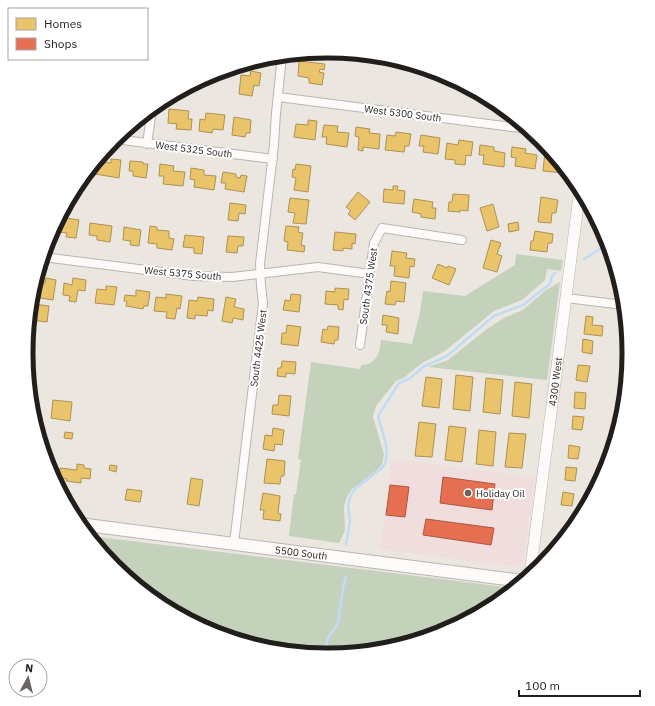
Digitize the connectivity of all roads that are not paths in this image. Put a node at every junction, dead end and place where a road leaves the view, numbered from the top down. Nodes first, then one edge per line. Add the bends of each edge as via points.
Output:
1 (281, 62) edge
2 (278, 96) junction
3 (151, 117) edge
4 (517, 128) edge
5 (124, 140) edge
6 (147, 144) junction
7 (273, 159) junction
8 (579, 199) edge
9 (462, 240) dead end
10 (49, 258) edge
11 (260, 274) junction
12 (370, 274) junction
13 (566, 298) junction
14 (617, 304) edge
15 (360, 345) dead end
16 (89, 525) edge
17 (234, 543) junction
18 (531, 565) edge
19 (515, 580) edge

1 - 2 street, South 4425 West
2 - 4 street, West 5300 South
2 - 7 street, South 4425 West
3 - 6 street
5 - 6 street, West 5325 South
6 - 7 street, West 5325 South
7 - 11 street, South 4425 West
8 - 13 street, 4300 West
9 - 12 street, South 4375 West via 382,228 374,243
10 - 11 street, West 5375 South via 194,276 232,277
11 - 12 street, West 5375 South via 318,267
11 - 17 street, South 4425 West via 263,303
12 - 15 street, South 4375 West
13 - 14 street
13 - 18 street, 4300 West
16 - 17 main road, 5500 South
17 - 19 main road, 5500 South

